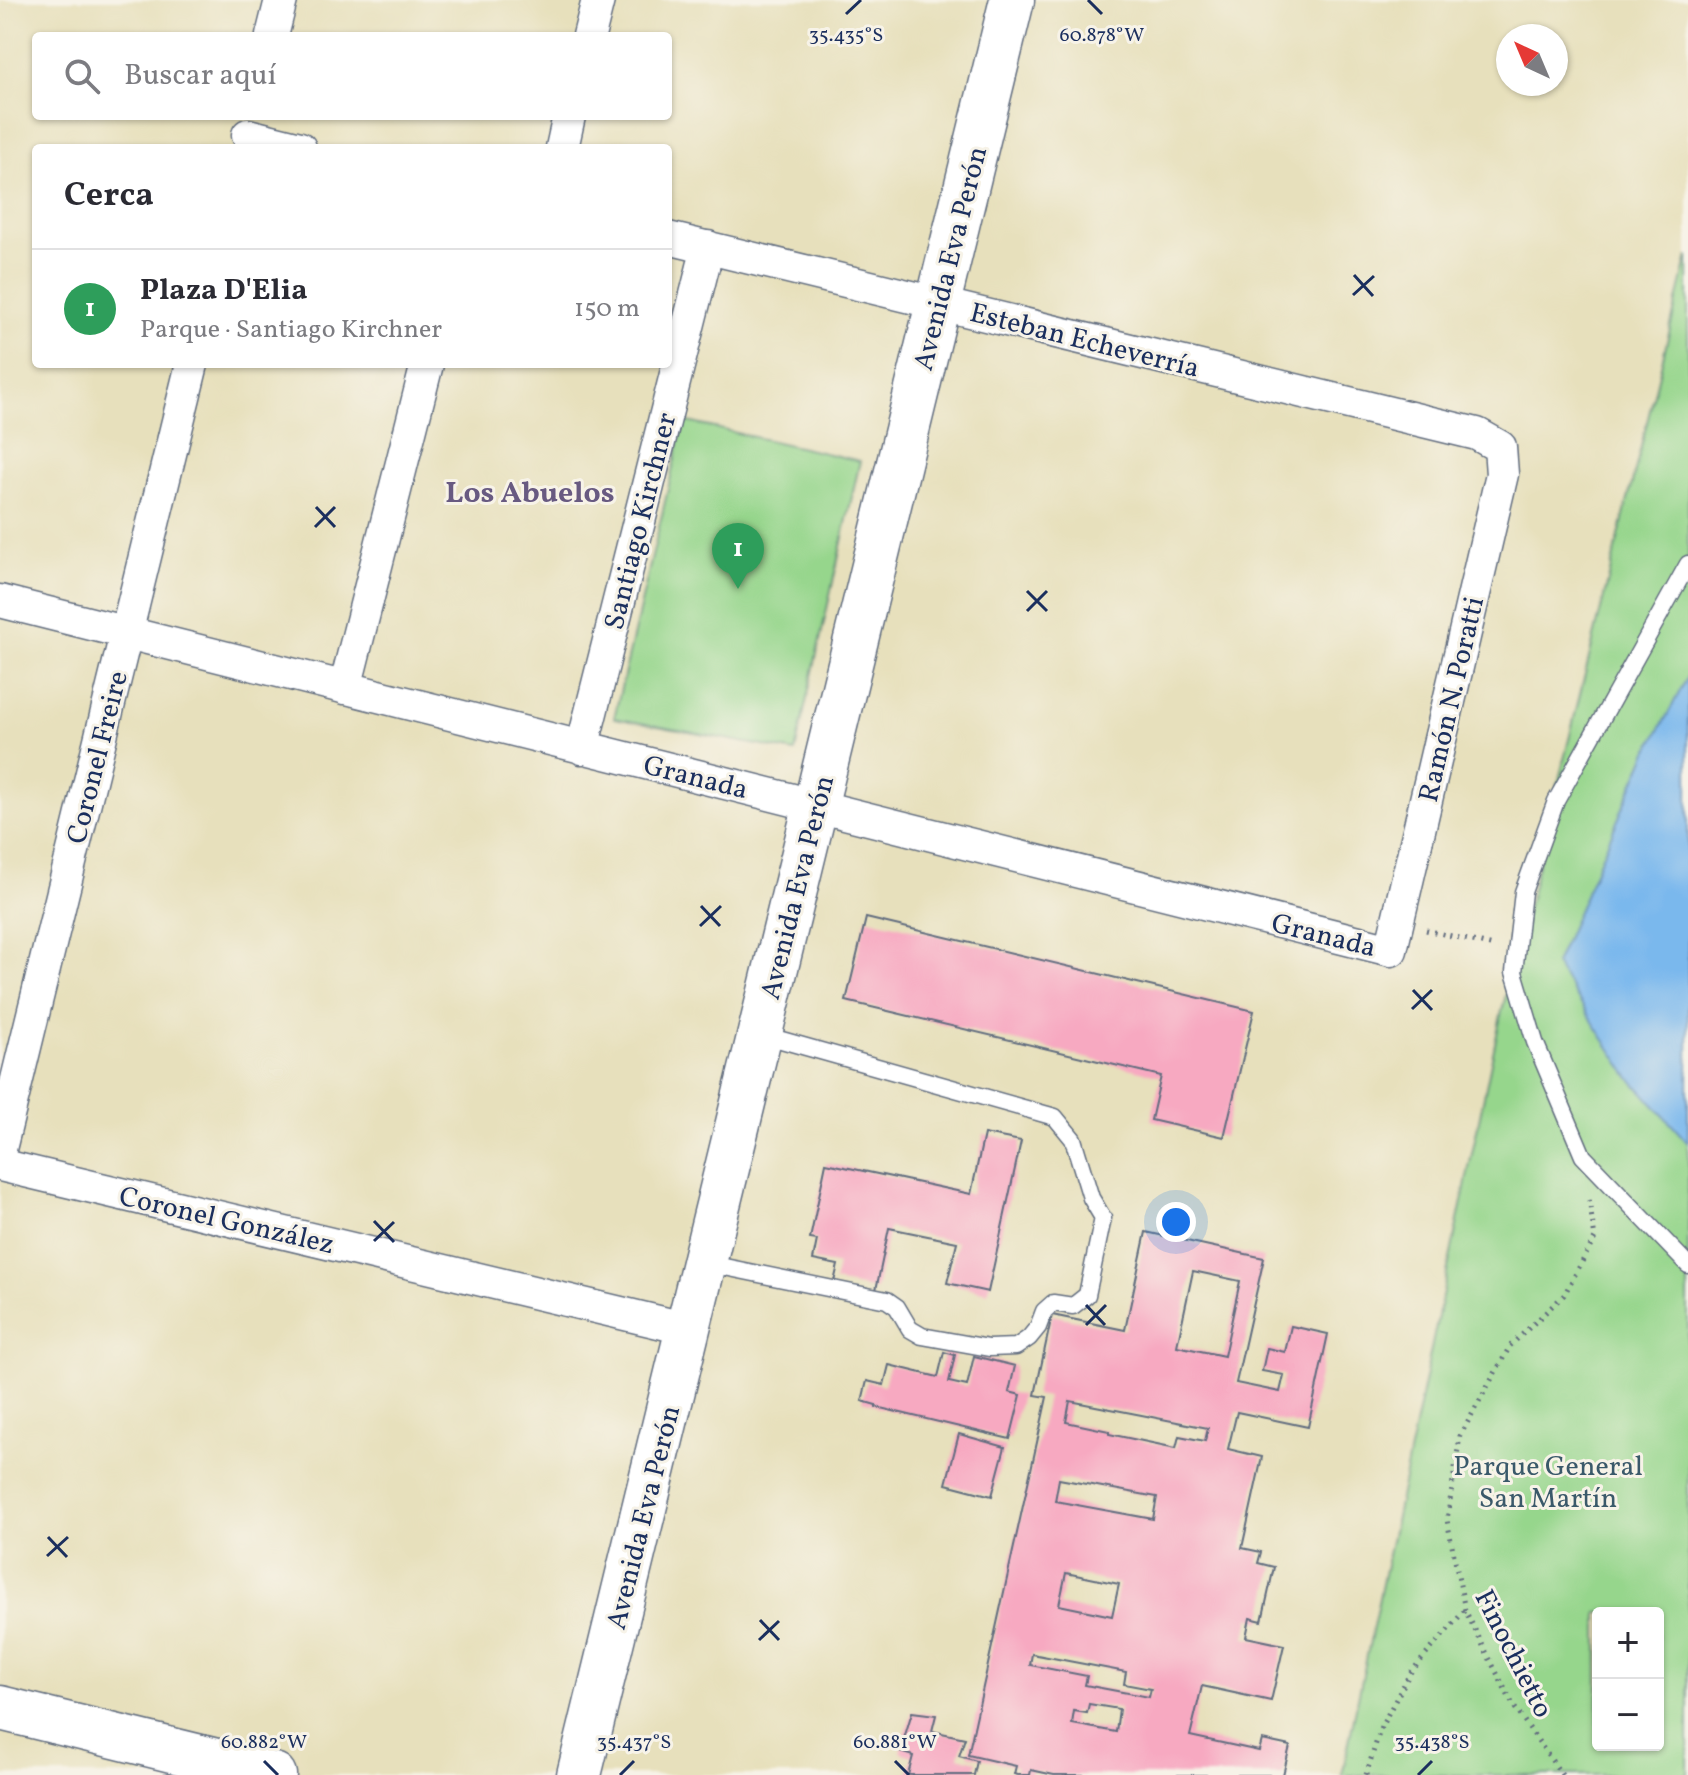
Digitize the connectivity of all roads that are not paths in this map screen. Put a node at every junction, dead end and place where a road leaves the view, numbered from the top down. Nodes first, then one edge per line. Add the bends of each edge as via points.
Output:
1 (281, 0) edge
2 (598, 0) edge
3 (1012, 0) edge
4 (273, 32) edge
5 (590, 32) edge
6 (568, 120) edge
7 (248, 133) edge
8 (286, 144) edge
9 (563, 144) edge
10 (672, 239) edge
11 (708, 247) junction
12 (938, 304) junction
13 (191, 368) edge
14 (426, 368) edge
15 (1500, 447) joint
16 (1688, 564) edge
17 (0, 601) edge
18 (126, 633) junction
19 (345, 688) junction
20 (582, 748) junction
21 (816, 806) junction
22 (1395, 937) joint
23 (760, 1034) junction
24 (0, 1149) edge
25 (0, 1165) edge
26 (703, 1263) junction
27 (1688, 1265) edge
28 (688, 1329) junction
29 (0, 1708) edge
30 (274, 1775) edge
31 (579, 1775) edge

1 - 4 street
2 - 5 street
3 - 12 main road, Avenida Eva Perón
6 - 9 street
7 - 8 street
10 - 11 street, Esteban Echeverría
11 - 12 street, Esteban Echeverría
11 - 20 street, Santiago Kirchner
12 - 15 street, Esteban Echeverría via 1477,434
12 - 21 main road, Avenida Eva Perón
13 - 18 street, Coronel Freire
14 - 19 street
15 - 22 street, Ramón N. Poratti via 1502,474
16 - 27 lane via 1556,801 1523,892 1514,972 1535,1042 1583,1156
17 - 18 street, Granada
18 - 19 street, Granada
18 - 24 street, Coronel Freire
19 - 20 street, Granada
20 - 21 street, Granada
21 - 22 street, Granada
21 - 23 main road, Avenida Eva Perón
23 - 26 main road, Avenida Eva Perón
23 - 26 lane via 1055,1117 1073,1139 1091,1198 1103,1218 1087,1295 1073,1306 1053,1303 1029,1338 1016,1347 989,1348 922,1336 887,1300
25 - 28 street, Coronel González
26 - 28 main road, Avenida Eva Perón
28 - 31 main road, Avenida Eva Perón
29 - 30 main road

